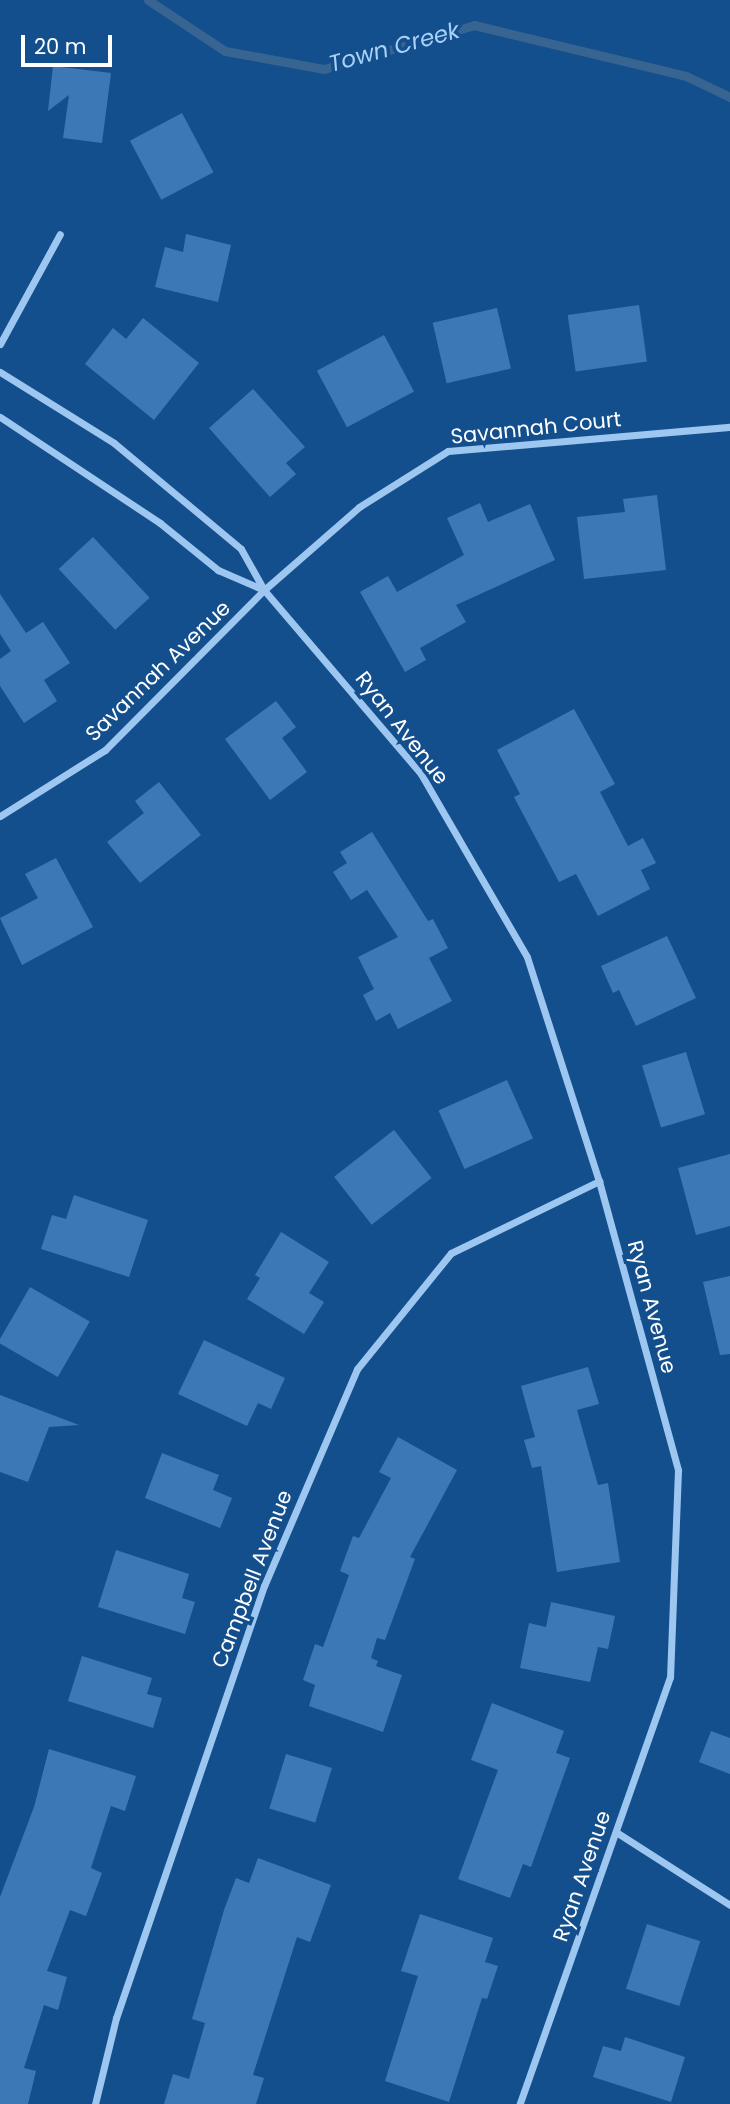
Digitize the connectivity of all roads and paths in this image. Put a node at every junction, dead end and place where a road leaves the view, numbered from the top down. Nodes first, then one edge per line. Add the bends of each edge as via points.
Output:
1 (60, 234) dead end
2 (0, 344) edge
3 (0, 372) edge
4 (0, 417) edge
5 (730, 428) edge
6 (264, 590) junction
7 (0, 816) edge
8 (599, 1181) junction
9 (616, 1832) junction
10 (730, 1905) edge
11 (95, 2104) edge
12 (520, 2104) edge

1 - 2 street
3 - 6 street, Ryan Avenue via 114,443 241,550
4 - 6 street, Ryan Avenue via 160,523 218,570
5 - 6 street, Savannah Court via 449,451 359,507
6 - 7 street, Savannah Avenue via 105,750
6 - 8 street, Ryan Avenue via 421,774 527,957
8 - 9 street, Ryan Avenue via 678,1470 670,1677
8 - 11 street, Campbell Avenue via 451,1253 357,1369 264,1586 116,2018
9 - 10 street
9 - 12 street, Ryan Avenue

